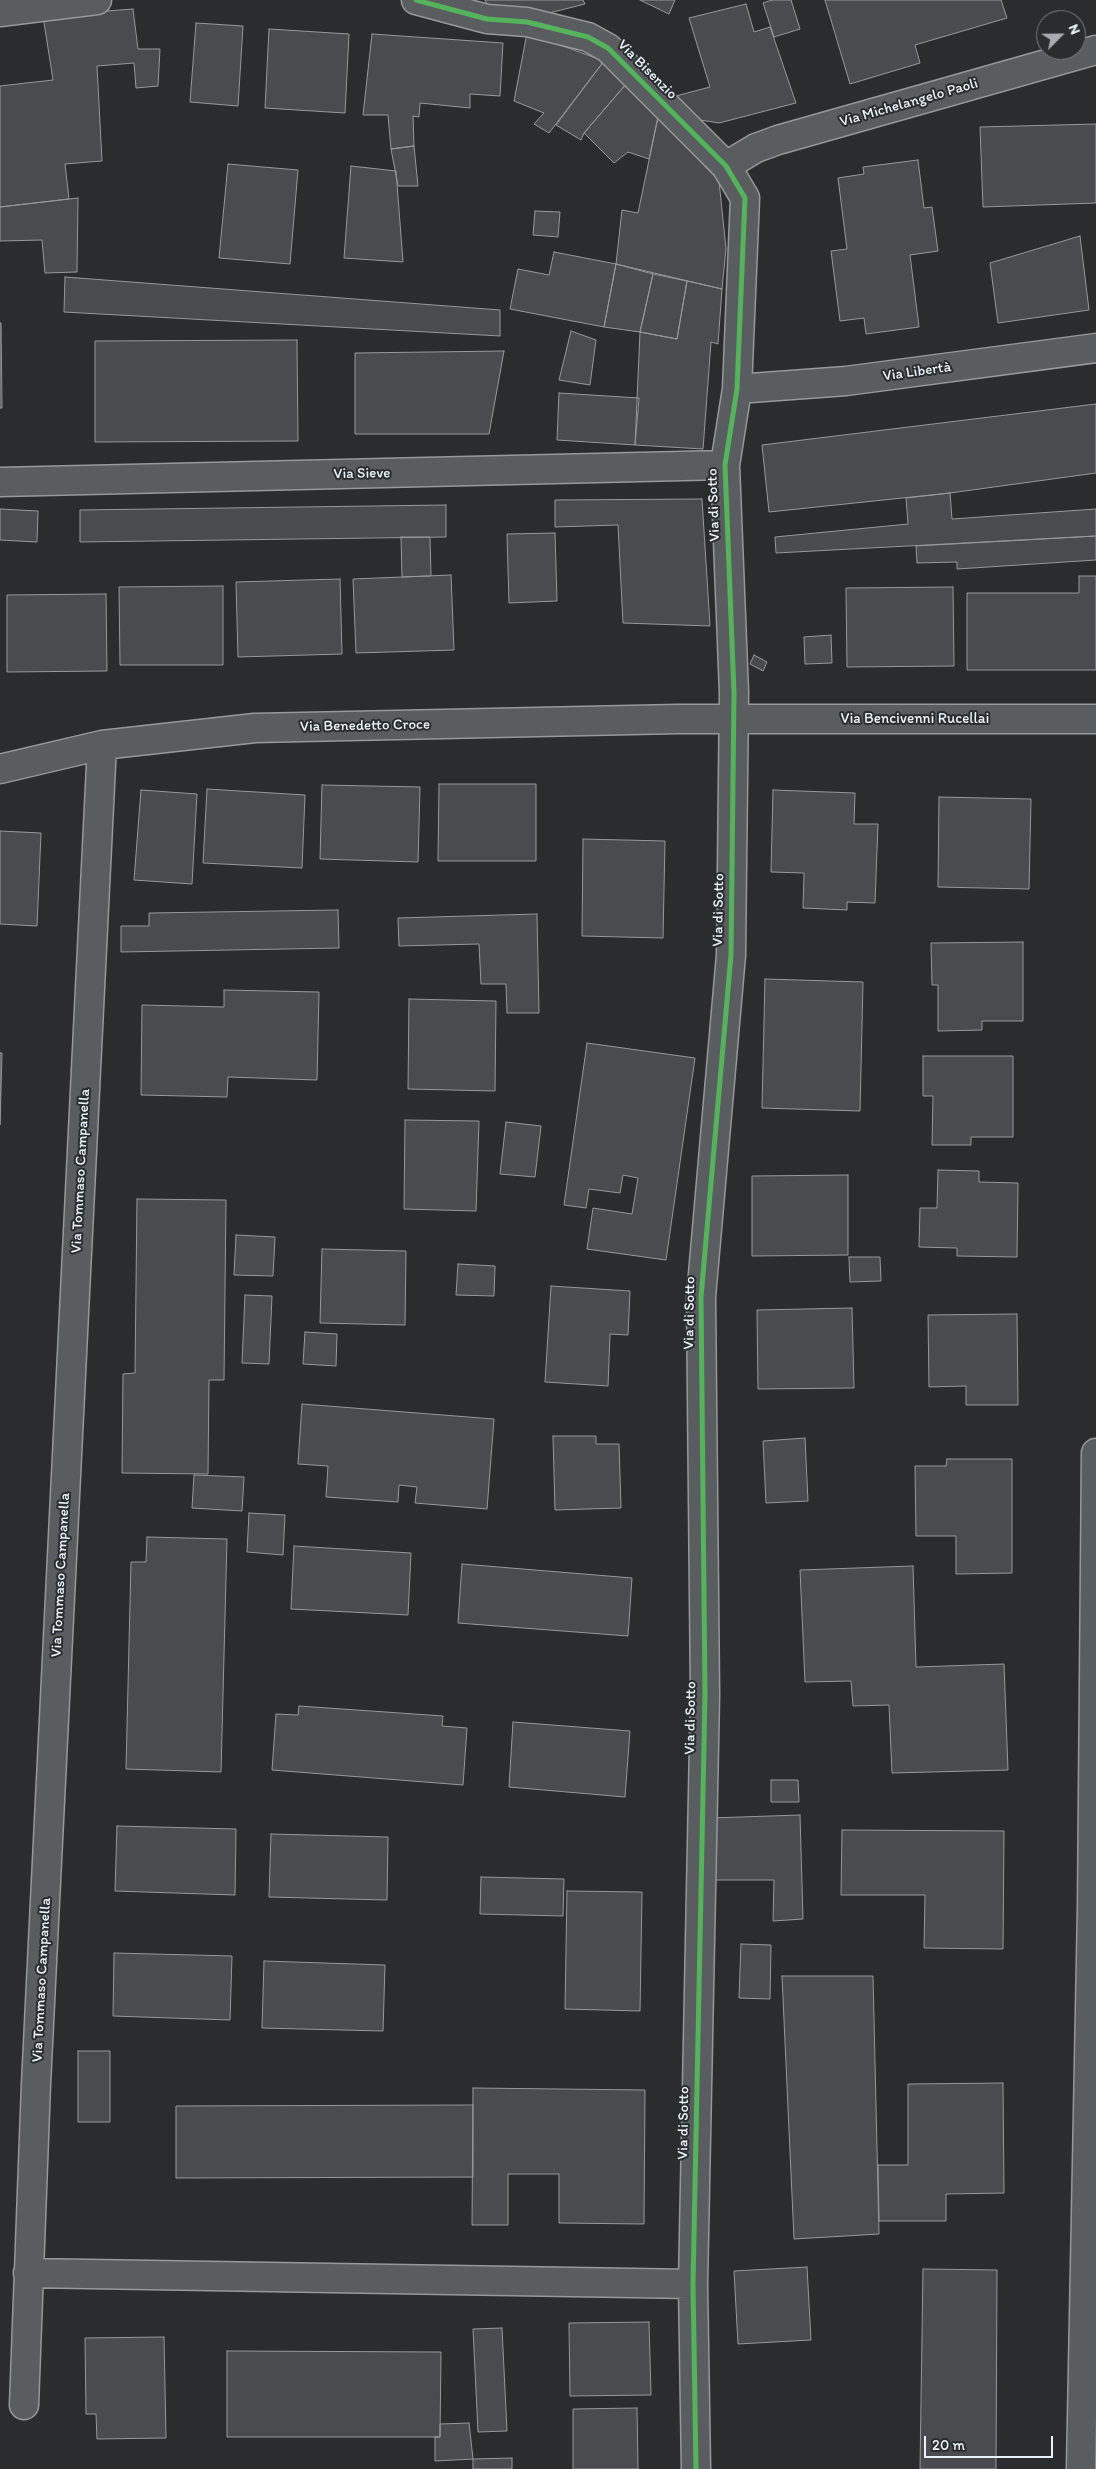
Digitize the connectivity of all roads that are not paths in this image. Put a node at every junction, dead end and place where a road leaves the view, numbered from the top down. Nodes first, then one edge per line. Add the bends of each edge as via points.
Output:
1 (97, 0) edge
2 (416, 0) edge
3 (0, 12) edge
4 (1096, 50) edge
5 (726, 166) junction
6 (1096, 348) edge
7 (738, 389) junction
8 (725, 465) junction
9 (0, 482) edge
10 (734, 719) junction
11 (1096, 720) edge
12 (102, 746) junction
13 (0, 769) edge
14 (1096, 1453) edge
15 (28, 2273) junction
16 (693, 2284) junction
17 (24, 2405) dead end
18 (696, 2469) edge
19 (1081, 2469) edge

1 - 3 street
2 - 5 street, Via Bisenzio via 487,19 527,22 588,37 608,48
4 - 5 street, Via Michelangelo Paoli via 778,140 756,148
5 - 7 street, Via di Sotto via 745,198
6 - 7 street, Via Libertà via 846,381
7 - 8 street, Via di Sotto
8 - 9 street, Via Sieve
8 - 10 street, Via di Sotto
10 - 11 street, Via Bencivenni Rucellai
10 - 12 street, Via Benedetto Croce via 254,728
10 - 16 street, Via di Sotto via 731,955 701,1297 705,1695
12 - 13 street, Via Benedetto Croce
12 - 15 street, Via Tommaso Campanella
14 - 19 street via 1092,1907
15 - 16 street
15 - 17 street, Via Tommaso Campanella
16 - 18 street, Via di Sotto

